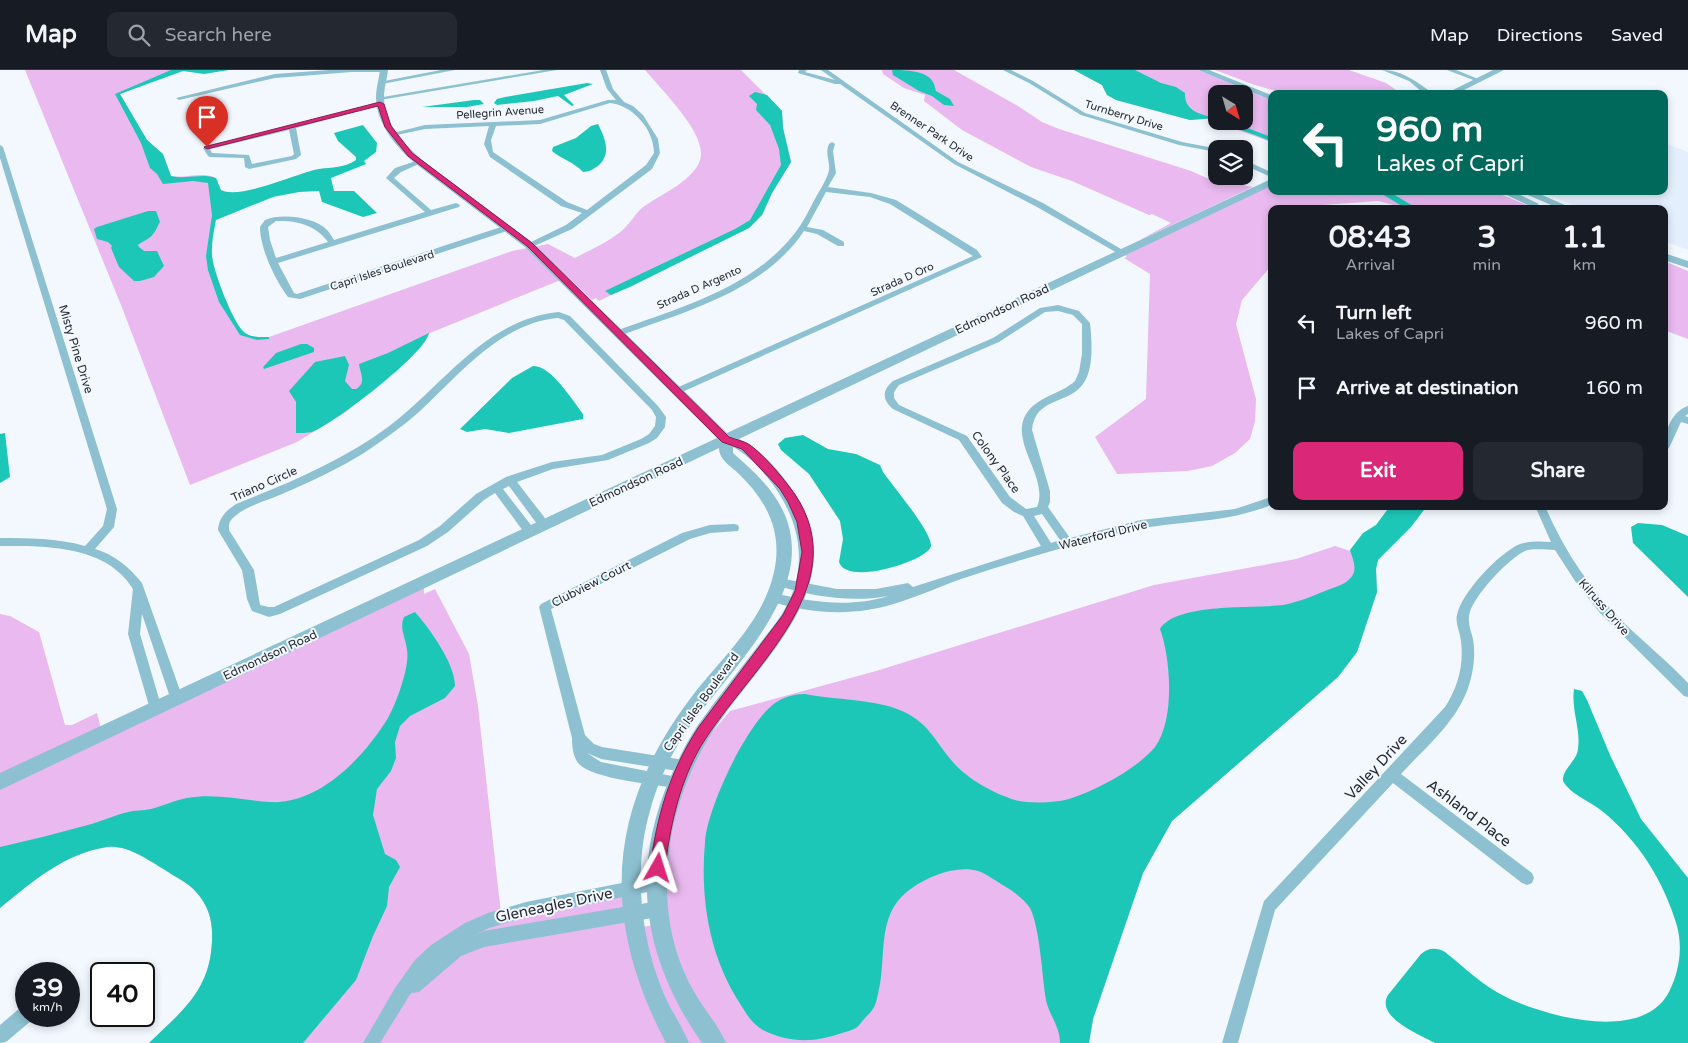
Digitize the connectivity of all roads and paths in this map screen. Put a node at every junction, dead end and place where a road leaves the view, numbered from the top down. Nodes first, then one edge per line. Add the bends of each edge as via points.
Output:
1 (353, 70) edge
2 (452, 70) edge
3 (554, 70) edge
4 (604, 70) edge
5 (804, 70) edge
6 (824, 70) edge
7 (1006, 70) edge
8 (1202, 70) edge
9 (1210, 70) edge
10 (1385, 70) edge
11 (1450, 70) edge
12 (1500, 70) edge
13 (382, 75) edge
14 (1478, 80) junction
15 (842, 82) junction
16 (1423, 90) edge
17 (1457, 90) edge
18 (1268, 92) edge
19 (1268, 97) edge
20 (178, 98) dead end
21 (380, 101) junction
22 (621, 102) junction
23 (493, 125) junction
24 (292, 127) junction
25 (392, 134) junction
26 (832, 144) dead end
27 (0, 147) edge
28 (1208, 149) edge
29 (419, 162) junction
30 (1253, 162) edge
31 (1253, 166) edge
32 (1268, 169) edge
33 (1268, 174) edge
34 (1268, 183) edge
35 (823, 189) junction
36 (1513, 195) edge
37 (1534, 195) edge
38 (456, 205) dead end
39 (1536, 205) edge
40 (1559, 205) edge
41 (430, 213) junction
42 (588, 213) junction
43 (507, 228) junction
44 (802, 228) junction
45 (333, 244) junction
46 (529, 244) junction
47 (841, 244) dead end
48 (1668, 248) edge
49 (1127, 250) junction
50 (1688, 256) edge
51 (1668, 258) edge
52 (273, 262) junction
53 (1688, 266) edge
54 (619, 333) junction
55 (677, 391) junction
56 (1688, 409) edge
57 (1683, 419) edge
58 (726, 440) junction
59 (1668, 442) edge
60 (510, 480) junction
61 (496, 487) junction
62 (785, 488) junction
63 (765, 495) junction
64 (1268, 502) edge
65 (1043, 508) junction
66 (1542, 510) edge
67 (1027, 513) junction
68 (734, 528) dead end
69 (537, 529) junction
70 (0, 542) edge
71 (1068, 543) junction
72 (1557, 546) junction
73 (1049, 548) junction
74 (87, 550) junction
75 (138, 586) junction
76 (777, 590) junction
77 (799, 595) junction
78 (1688, 692) edge
79 (177, 699) junction
80 (156, 709) junction
81 (684, 766) junction
82 (656, 770) junction
83 (1392, 775) junction
84 (0, 782) edge
85 (677, 782) junction
86 (1527, 878) dead end
87 (657, 883) junction
88 (631, 888) junction
89 (658, 909) junction
90 (632, 912) junction
91 (396, 1004) junction
92 (15, 1023) edge
93 (0, 1036) edge
94 (372, 1043) edge
95 (678, 1043) edge
96 (715, 1043) edge
97 (1230, 1043) edge

1 - 13 street
1 - 20 street via 265,78
2 - 13 street
3 - 21 street
4 - 22 street via 610,89
5 - 15 street, Brenner Park Drive via 800,72
6 - 15 street, Brenner Park Drive
7 - 28 street, Turnberry Drive via 1083,114 1186,146
8 - 19 street
9 - 18 street
10 - 16 street via 1411,80
11 - 14 street
12 - 14 street
13 - 21 street, Capri Isles Boulevard
14 - 17 street
15 - 49 street, Brenner Park Drive via 956,163
21 - 24 street
21 - 25 street, Capri Isles Boulevard
22 - 23 street, Pellegrin Avenue via 602,102 536,125
22 - 42 street via 643,118 656,144 657,155 644,172
23 - 25 street, Pellegrin Avenue via 425,128
23 - 42 street via 487,144 492,156 564,204
24 - 24 street via 210,146 206,148 210,155 247,156 249,167 294,158 298,155
25 - 29 street, Capri Isles Boulevard
26 - 35 street, Strada D Argento via 829,150 833,170
27 - 74 street, Misty Pine Drive via 112,509 110,526
29 - 41 street via 398,170 390,178
29 - 43 street, Capri Isles Boulevard
30 - 32 street
31 - 33 street
34 - 49 street, Edmondson Road
35 - 44 street, Strada D Argento
35 - 55 street, Strada D Oro via 872,195 893,202 980,257
36 - 39 street
37 - 40 street
38 - 41 street
41 - 45 street
42 - 46 street via 564,230
43 - 46 street, Capri Isles Boulevard
43 - 52 street, Capri Isles Boulevard via 301,296 291,295
44 - 47 street via 820,232
44 - 54 street, Strada D Argento via 781,255 747,279 714,296
45 - 52 street
45 - 52 street, Capri Isles Boulevard via 319,228 289,218 273,219 266,223 264,230
46 - 54 street, Capri Isles Boulevard
48 - 50 street
49 - 58 street, Edmondson Road
51 - 53 street
54 - 55 street, Capri Isles Boulevard
55 - 58 street, Capri Isles Boulevard
56 - 57 street
57 - 59 street
58 - 62 street, Capri Isles Boulevard via 746,447
58 - 63 street, Capri Isles Boulevard via 726,454
58 - 69 street, Edmondson Road
60 - 61 street, Triano Circle
60 - 61 street, Triano Circle via 552,466 611,456 645,442 660,427 658,411 565,316 544,317 485,346 427,400 378,439 320,472 236,509 223,526 230,544 248,570 256,608 273,612 423,543
60 - 69 street
61 - 69 street
62 - 63 street
62 - 77 street, Capri Isles Boulevard via 799,512 806,536 807,552
63 - 76 street, Capri Isles Boulevard via 784,538 784,560
64 - 71 street, Waterford Drive via 1238,513 1143,524
65 - 67 street
65 - 67 street, Colony Place via 1042,482 1027,423 1038,407 1076,386 1084,373 1086,323 1076,313 1058,308 1043,310 996,340 896,384 888,394 896,407 963,438 1006,500
65 - 71 street
66 - 72 street, Kilruss Drive
67 - 73 street, Colony Place
68 - 82 street, Clubview Court via 710,529 686,536 545,607 582,756 591,766
69 - 79 street, Edmondson Road
70 - 74 street
71 - 73 street, Waterford Drive
72 - 78 street, Kilruss Drive via 1609,615
72 - 83 street, Valley Drive via 1530,546 1510,554 1467,602 1462,615 1467,670 1460,694 1443,720
73 - 77 street, Waterford Drive via 867,606 826,607
74 - 75 street via 119,564
75 - 79 street
75 - 80 street via 134,634
76 - 77 street, Waterford Drive
76 - 82 street, Capri Isles Boulevard via 759,624 675,735
77 - 81 street, Capri Isles Boulevard via 788,618 703,732
79 - 80 street, Edmondson Road
80 - 84 street, Edmondson Road
81 - 82 street, Clubview Court
81 - 85 street, Capri Isles Boulevard
82 - 85 street, Clubview Court
82 - 88 street, Capri Isles Boulevard via 635,841
83 - 86 street, Ashland Place
83 - 97 street, Valley Drive via 1269,906
85 - 87 street, Capri Isles Boulevard via 662,832
87 - 88 street, Gleneagles Drive
87 - 89 street, Capri Isles Boulevard
88 - 90 street, Capri Isles Boulevard
88 - 91 street, Gleneagles Drive via 517,910 482,921 452,939 426,962
89 - 90 street, Gleneagles Drive
89 - 96 street, Capri Isles Boulevard via 675,977
90 - 91 street, Gleneagles Drive via 471,944 442,961
90 - 95 street, Capri Isles Boulevard via 650,984
91 - 94 street, Gleneagles Drive
92 - 93 street

